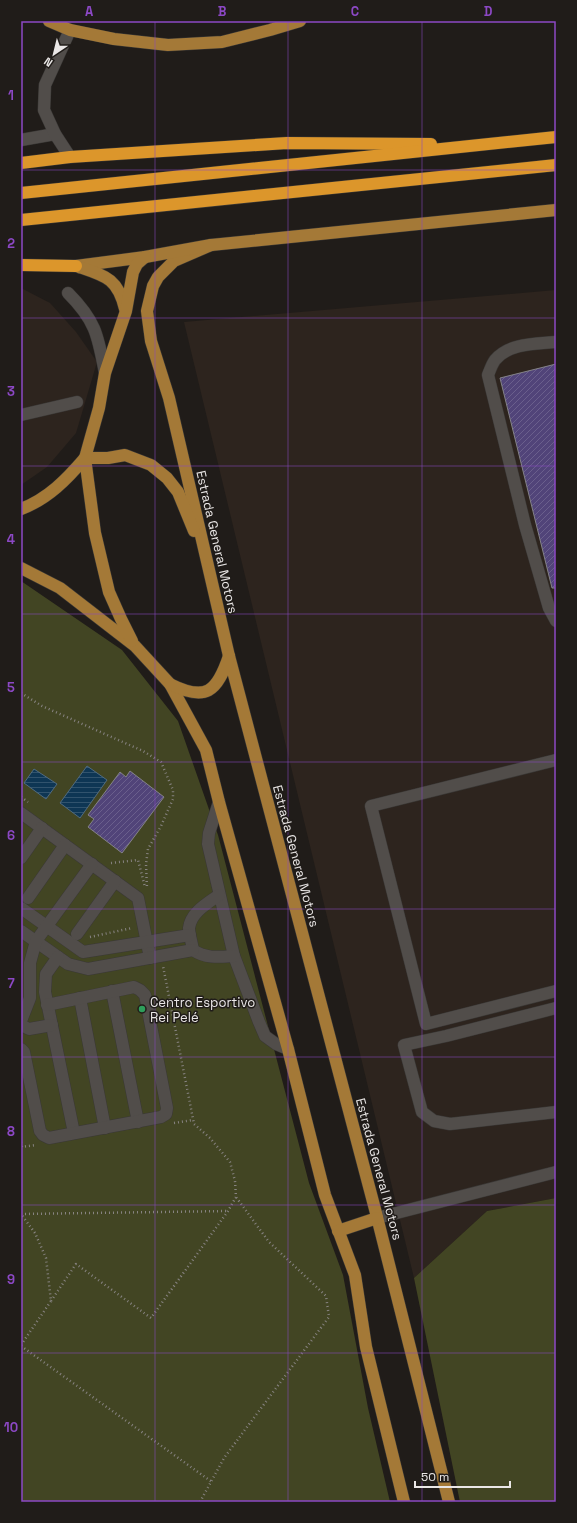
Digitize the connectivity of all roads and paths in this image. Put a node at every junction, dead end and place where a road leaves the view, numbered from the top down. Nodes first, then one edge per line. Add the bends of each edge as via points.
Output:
1 (48, 21) edge
2 (300, 21) edge
3 (70, 30) junction
4 (55, 134) junction
5 (556, 137) edge
6 (21, 140) edge
7 (494, 144) junction
8 (70, 157) junction
9 (21, 163) edge
10 (556, 165) edge
11 (21, 193) edge
12 (556, 210) edge
13 (21, 220) edge
14 (211, 245) junction
15 (145, 256) junction
16 (21, 265) edge
17 (76, 266) junction
18 (68, 293) dead end
19 (126, 311) junction
20 (556, 342) edge
21 (105, 373) junction
22 (77, 402) dead end
23 (21, 415) edge
24 (85, 458) junction
25 (21, 509) edge
26 (21, 568) edge
27 (211, 575) junction
28 (556, 621) edge
29 (135, 646) junction
30 (230, 656) junction
31 (170, 684) junction
32 (21, 693) edge
33 (556, 760) edge
34 (219, 802) junction
35 (21, 813) edge
36 (42, 828) junction
37 (65, 845) junction
38 (21, 858) edge
39 (92, 864) junction
40 (115, 881) junction
41 (219, 894) junction
42 (147, 896) dead end
43 (28, 898) dead end
44 (21, 908) edge
45 (47, 927) junction
46 (21, 930) edge
47 (77, 934) dead end
48 (190, 935) junction
49 (36, 942) junction
50 (147, 942) junction
51 (193, 950) junction
52 (234, 956) junction
53 (58, 957) junction
54 (156, 957) junction
55 (556, 991) edge
56 (112, 992) junction
57 (80, 998) junction
58 (48, 1005) junction
59 (556, 1008) edge
60 (21, 1021) edge
61 (21, 1025) edge
62 (52, 1025) junction
63 (21, 1049) edge
64 (288, 1049) junction
65 (556, 1112) edge
66 (138, 1122) junction
67 (105, 1128) junction
68 (74, 1133) junction
69 (21, 1142) edge
70 (22, 1147) edge
71 (556, 1172) edge
72 (236, 1197) junction
73 (228, 1211) junction
74 (377, 1218) junction
75 (338, 1230) junction
76 (51, 1301) junction
77 (21, 1346) edge
78 (212, 1482) junction
79 (200, 1502) edge
80 (404, 1502) edge
81 (449, 1502) edge

1 - 3 main road
2 - 3 main road via 222,42 168,45 114,39
3 - 4 street via 45,84 44,110
4 - 6 street
4 - 8 street
5 - 7 highway
7 - 8 highway via 288,143
7 - 11 highway
8 - 9 highway
10 - 13 highway
12 - 14 main road
14 - 15 main road
14 - 27 main road, Estrada General Motors via 174,261 158,277 147,311 152,341 169,398
15 - 17 main road
15 - 19 main road via 133,272
16 - 17 highway
17 - 19 main road via 106,277 114,283 122,296
18 - 21 street via 93,323
19 - 21 main road
20 - 28 street via 518,346 494,361 488,375 524,525 549,608
21 - 24 main road via 99,408
22 - 23 street
24 - 25 main road via 66,480 48,495
24 - 27 main road via 125,455 151,465 167,478 178,492
24 - 29 main road via 94,533 109,592
26 - 29 main road via 60,588
27 - 30 main road, Estrada General Motors
29 - 31 main road
30 - 31 main road via 218,683 210,690 185,692
30 - 74 main road, Estrada General Motors
31 - 34 main road via 206,750
32 - 42 path via 42,706 143,751 160,762 173,790 173,799 148,849
33 - 55 street via 371,806 426,1024
34 - 41 street via 208,844
34 - 64 main road
35 - 36 street
36 - 37 street
36 - 38 street
37 - 39 street
37 - 43 street
39 - 40 street
39 - 45 street
40 - 47 street
40 - 50 street via 138,898
41 - 48 street via 191,921
41 - 52 street
44 - 45 street
45 - 49 street
45 - 50 street via 83,952
46 - 49 street
48 - 50 street
48 - 51 street
49 - 53 street
49 - 60 street via 30,963 30,998
50 - 54 street
51 - 52 street via 212,957
51 - 54 street
52 - 64 street via 265,1036
53 - 54 street via 68,964 88,969
53 - 58 street via 46,974 45,992
54 - 72 path via 194,1124 230,1162
56 - 57 street
56 - 66 street
56 - 66 street via 134,987 145,995 167,1108 166,1114 161,1117
57 - 58 street
57 - 67 street
58 - 62 street
59 - 65 street via 404,1045 422,1112 434,1121 450,1124
61 - 62 street via 29,1029
62 - 68 street
63 - 68 street via 24,1052 40,1131 50,1138
64 - 75 main road
66 - 67 street
67 - 68 street
69 - 70 path
71 - 74 street
72 - 73 path
72 - 78 path via 269,1242 326,1296 329,1317 224,1458
73 - 76 path via 151,1318 76,1264
73 - 76 path via 21,1214 35,1233 46,1258
74 - 75 main road
74 - 81 main road, Estrada General Motors
75 - 80 main road via 355,1275 366,1347
76 - 77 path
77 - 78 path
78 - 79 path

